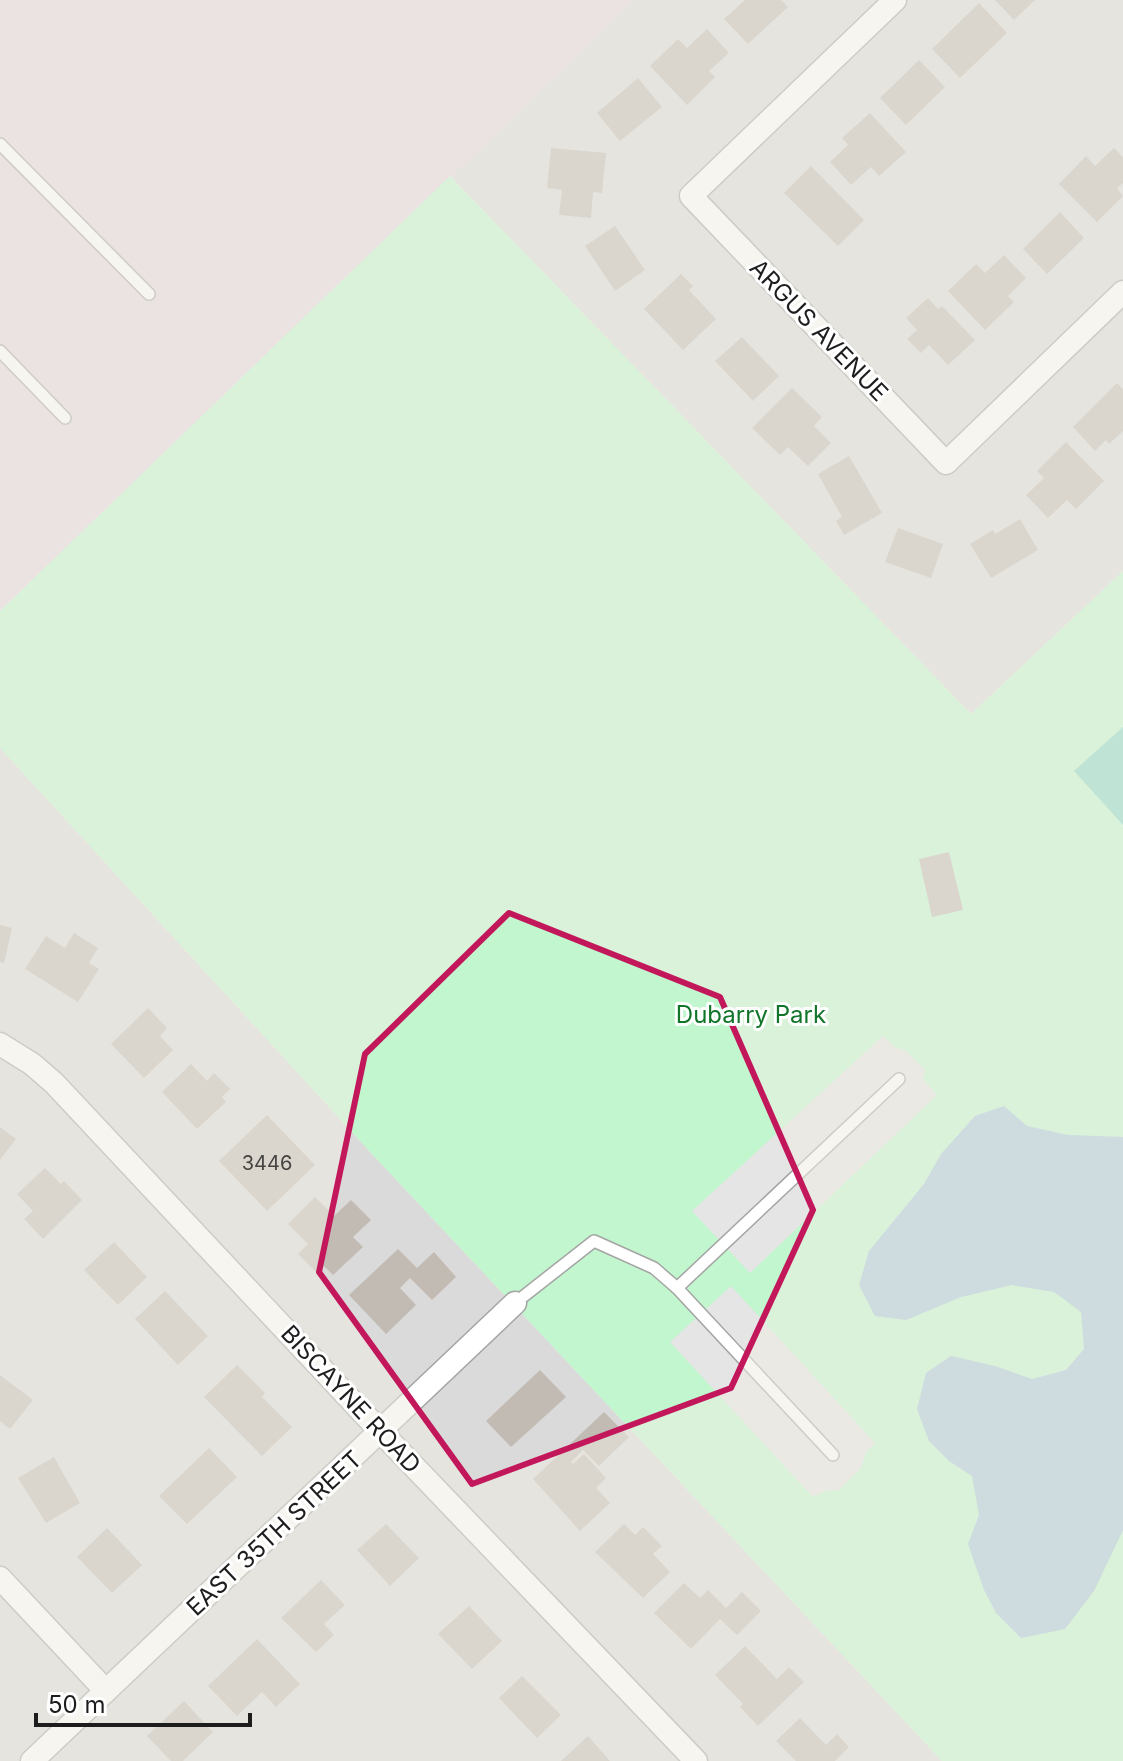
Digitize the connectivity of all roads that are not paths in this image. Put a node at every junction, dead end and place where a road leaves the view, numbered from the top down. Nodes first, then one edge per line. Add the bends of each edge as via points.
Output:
1 (895, 0) edge
2 (0, 144) edge
3 (1123, 292) edge
4 (149, 294) dead end
5 (0, 351) edge
6 (65, 418) dead end
7 (0, 1044) edge
8 (899, 1079) dead end
9 (677, 1288) junction
10 (515, 1303) joint
11 (381, 1432) junction
12 (833, 1455) dead end
13 (0, 1578) edge
14 (106, 1691) junction
15 (32, 1761) edge
16 (696, 1761) edge

1 - 3 street, ARGUS AVENUE via 691,196 946,463
2 - 4 lane
5 - 6 lane
7 - 11 street, BISCAYNE ROAD via 54,1083
8 - 9 lane
9 - 10 lane via 654,1268 594,1241
9 - 12 lane
10 - 11 street, EAST 35TH STREET
11 - 14 street, EAST 35TH STREET
11 - 16 street, BISCAYNE ROAD
13 - 14 street
14 - 15 street, EAST 35TH STREET

